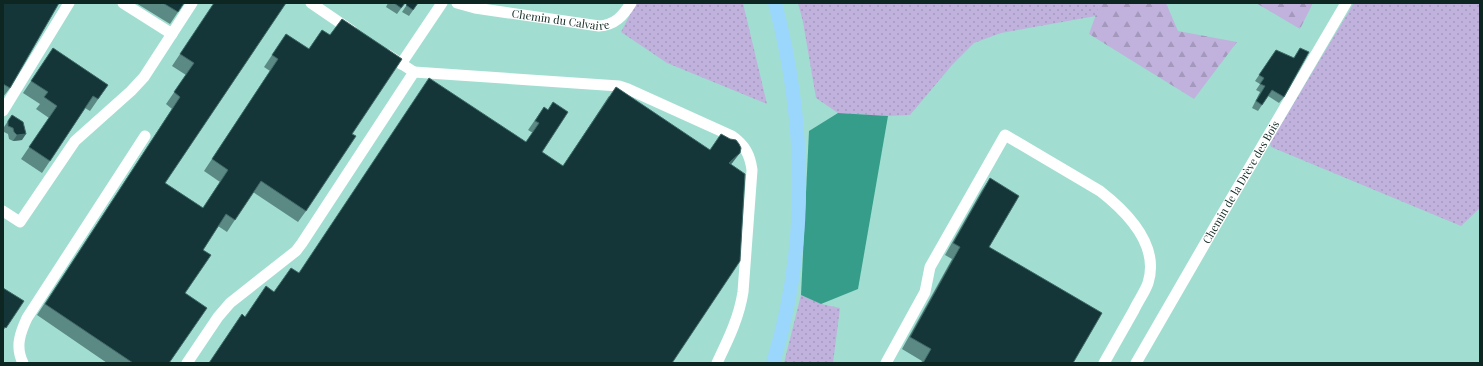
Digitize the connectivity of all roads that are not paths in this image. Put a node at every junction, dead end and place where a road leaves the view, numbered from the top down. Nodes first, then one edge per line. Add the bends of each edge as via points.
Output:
1 (69, 3) edge
2 (123, 3) edge
3 (192, 3) edge
4 (311, 3) edge
5 (442, 3) edge
6 (457, 3) edge
7 (631, 3) edge
8 (775, 3) edge
9 (1346, 3) edge
10 (172, 34) junction
11 (362, 38) edge
12 (382, 51) edge
13 (401, 64) junction
14 (414, 72) junction
15 (3, 111) edge
16 (145, 136) dead end
17 (3, 212) edge
18 (23, 363) edge
19 (187, 363) edge
20 (717, 363) edge
21 (773, 363) edge
22 (886, 363) edge
23 (1104, 363) edge
24 (1136, 363) edge

1 - 15 street
2 - 10 street
3 - 10 street
4 - 11 street
5 - 13 street
6 - 7 street, Chemin du Calvaire via 599,26 616,22
8 - 21 main road via 792,84 799,156 799,190 793,268
9 - 24 street, Chemin de la Drève des Bois
10 - 17 street via 138,84 75,141 20,222
12 - 13 street
13 - 14 street
14 - 19 street via 302,243 292,254 230,303
14 - 20 street via 619,86 732,136 738,141 749,154 752,170 743,292 736,324
16 - 18 street via 28,318 18,344
22 - 23 street via 925,292 930,267 1005,135 1100,191 1132,222 1143,238 1149,260 1148,283

